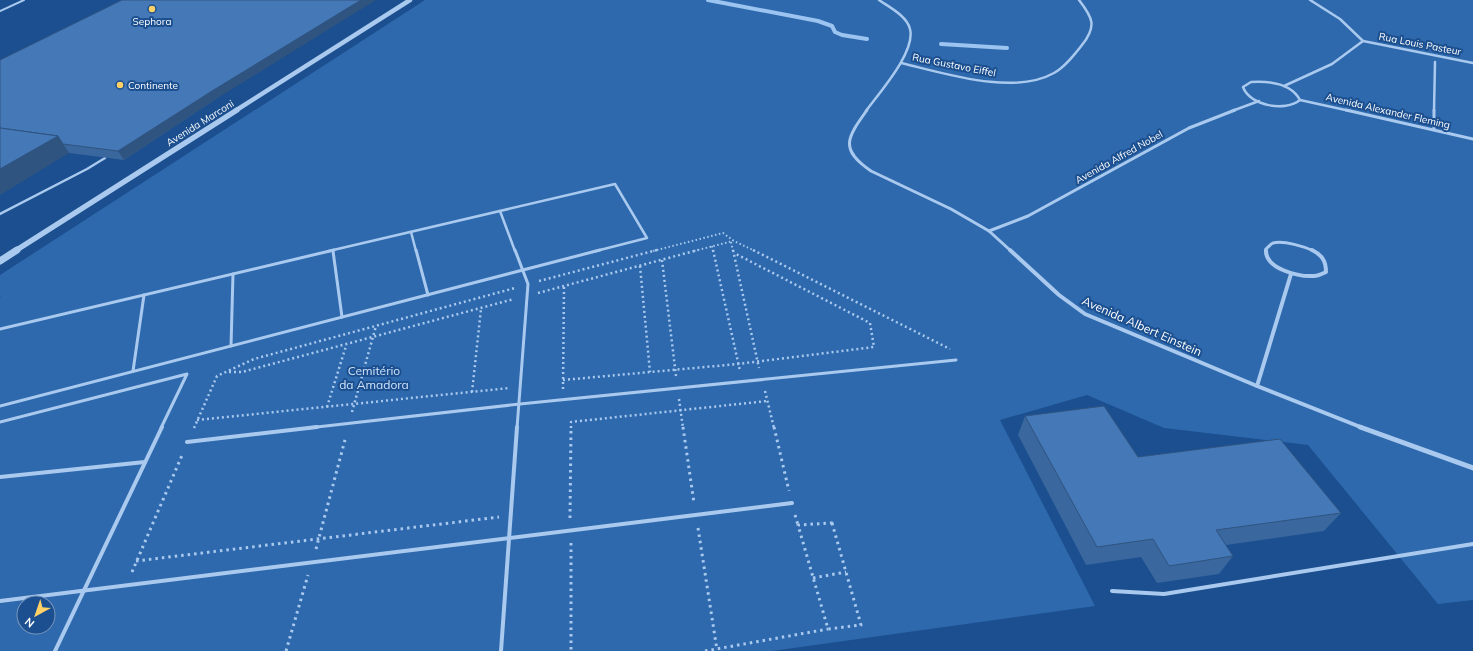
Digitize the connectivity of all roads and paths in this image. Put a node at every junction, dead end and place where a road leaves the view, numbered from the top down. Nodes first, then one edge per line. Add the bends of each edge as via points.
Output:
1 (24, 0) edge
2 (410, 0) edge
3 (879, 0) edge
4 (1079, 0) edge
5 (1310, 0) edge
6 (0, 10) edge
7 (1363, 41) junction
8 (1435, 62) dead end
9 (901, 63) junction
10 (1473, 63) edge
11 (1284, 86) junction
12 (1300, 100) junction
13 (1259, 101) junction
14 (1434, 129) junction
15 (1473, 139) edge
16 (105, 158) edge
17 (500, 211) junction
18 (0, 214) edge
19 (989, 231) junction
20 (411, 232) junction
21 (733, 241) junction
22 (712, 246) junction
23 (333, 250) junction
24 (734, 253) junction
25 (662, 260) junction
26 (0, 261) edge
27 (640, 266) junction
28 (524, 270) junction
29 (233, 274) junction
30 (1291, 274) junction
31 (528, 284) junction
32 (564, 286) junction
33 (144, 295) junction
34 (428, 295) junction
35 (528, 296) junction
36 (481, 309) junction
37 (342, 317) junction
38 (376, 326) junction
39 (0, 329) edge
40 (373, 338) junction
41 (346, 345) junction
42 (231, 346) junction
43 (956, 360) joint
44 (758, 362) junction
45 (738, 364) junction
46 (675, 370) junction
47 (133, 371) junction
48 (226, 372) junction
49 (650, 372) junction
50 (762, 379) junction
51 (563, 380) junction
52 (742, 382) junction
53 (1257, 386) junction
54 (521, 387) junction
55 (677, 388) junction
56 (472, 392) junction
57 (562, 399) junction
58 (767, 402) junction
59 (355, 404) junction
60 (520, 404) junction
61 (0, 406) edge
62 (327, 407) junction
63 (680, 411) junction
64 (197, 420) junction
65 (0, 422) edge
66 (349, 424) junction
67 (187, 442) junction
68 (145, 462) junction
69 (1473, 468) edge
70 (0, 477) edge
71 (792, 503) junction
72 (512, 515) junction
73 (696, 515) junction
74 (798, 525) junction
75 (570, 531) junction
76 (319, 539) junction
77 (510, 539) junction
78 (1473, 544) edge
79 (136, 561) junction
80 (312, 563) junction
81 (846, 572) junction
82 (813, 578) junction
83 (127, 586) junction
84 (84, 591) junction
85 (1112, 591) dead end
86 (0, 601) edge
87 (828, 629) junction
88 (717, 650) junction
89 (55, 651) edge
90 (286, 651) edge
91 (501, 651) edge
92 (571, 651) edge
93 (705, 651) edge

1 - 6 lane
2 - 26 street, Avenida Marconi
3 - 9 street, Avenida Albert Einstein via 896,12 910,28 911,40
4 - 9 street, Rua Gustavo Eiffel via 1091,14 1092,29 1083,44 1054,73 1033,81 990,81
5 - 7 street via 1340,19
7 - 10 street, Rua Louis Pasteur
7 - 11 street via 1332,64
8 - 14 street
9 - 19 street, Avenida Albert Einstein via 849,138 849,147 853,155 871,171 951,209
11 - 12 street via 1296,93
11 - 13 street via 1262,82 1246,84 1243,87 1246,94
12 - 13 street via 1286,106
12 - 14 street, Avenida Alexander Fleming
13 - 19 street, Avenida Alfred Nobel via 1189,128 1028,216
14 - 15 street, Avenida Alexander Fleming
16 - 18 lane
17 - 20 lane
17 - 28 lane
17 - 28 lane via 615,184 647,238
19 - 53 street, Avenida Albert Einstein via 1058,296 1085,314
20 - 23 lane
20 - 34 lane
21 - 22 path
21 - 24 path
21 - 31 path via 724,233
21 - 43 path via 948,347
22 - 25 path
22 - 45 path
23 - 29 lane
23 - 37 lane
24 - 44 path
24 - 44 path via 870,323 874,347
25 - 27 path
25 - 46 path
27 - 32 path
27 - 49 path
28 - 31 lane
28 - 34 lane
29 - 33 lane
29 - 42 lane
30 - 30 street via 1320,275 1326,272 1327,266 1318,255 1299,245 1280,242 1268,246 1265,250 1268,260
30 - 53 street
31 - 35 lane
31 - 38 path
32 - 35 path
32 - 51 path
33 - 39 lane
33 - 47 lane
34 - 37 lane
35 - 36 path
35 - 54 lane
36 - 40 path
36 - 56 path
37 - 42 lane
38 - 40 path
38 - 48 path via 254,359
40 - 41 path
40 - 59 path
41 - 48 path via 242,372
41 - 62 path
42 - 47 lane
43 - 50 lane
44 - 45 path
44 - 50 path
45 - 46 path
45 - 52 path
46 - 49 path
46 - 55 path
47 - 61 lane
48 - 64 path via 217,376
49 - 51 path
50 - 52 lane
50 - 58 path
51 - 57 path
52 - 55 lane
53 - 69 street, Avenida Albert Einstein
54 - 56 path
54 - 60 lane
55 - 57 lane
55 - 63 path
56 - 59 path
57 - 60 lane
58 - 63 path
58 - 71 path
59 - 62 path
59 - 66 path
60 - 66 lane
60 - 72 lane
62 - 64 path
63 - 73 path
63 - 75 path via 571,422
64 - 67 path
65 - 68 lane via 187,374
66 - 67 lane
66 - 76 path
67 - 79 path
68 - 70 lane
68 - 84 lane
71 - 73 lane
71 - 74 path
72 - 76 path
72 - 77 lane
73 - 75 lane
73 - 88 path
74 - 81 path via 832,523
74 - 82 path
75 - 77 lane
75 - 92 path
76 - 79 path
76 - 80 path
77 - 80 lane
77 - 91 lane
78 - 85 lane via 1164,594
79 - 83 path
80 - 83 lane
80 - 90 path
81 - 82 path
81 - 87 path via 861,625
82 - 87 path
83 - 84 lane
84 - 86 lane
84 - 89 lane
87 - 88 path
88 - 93 path

